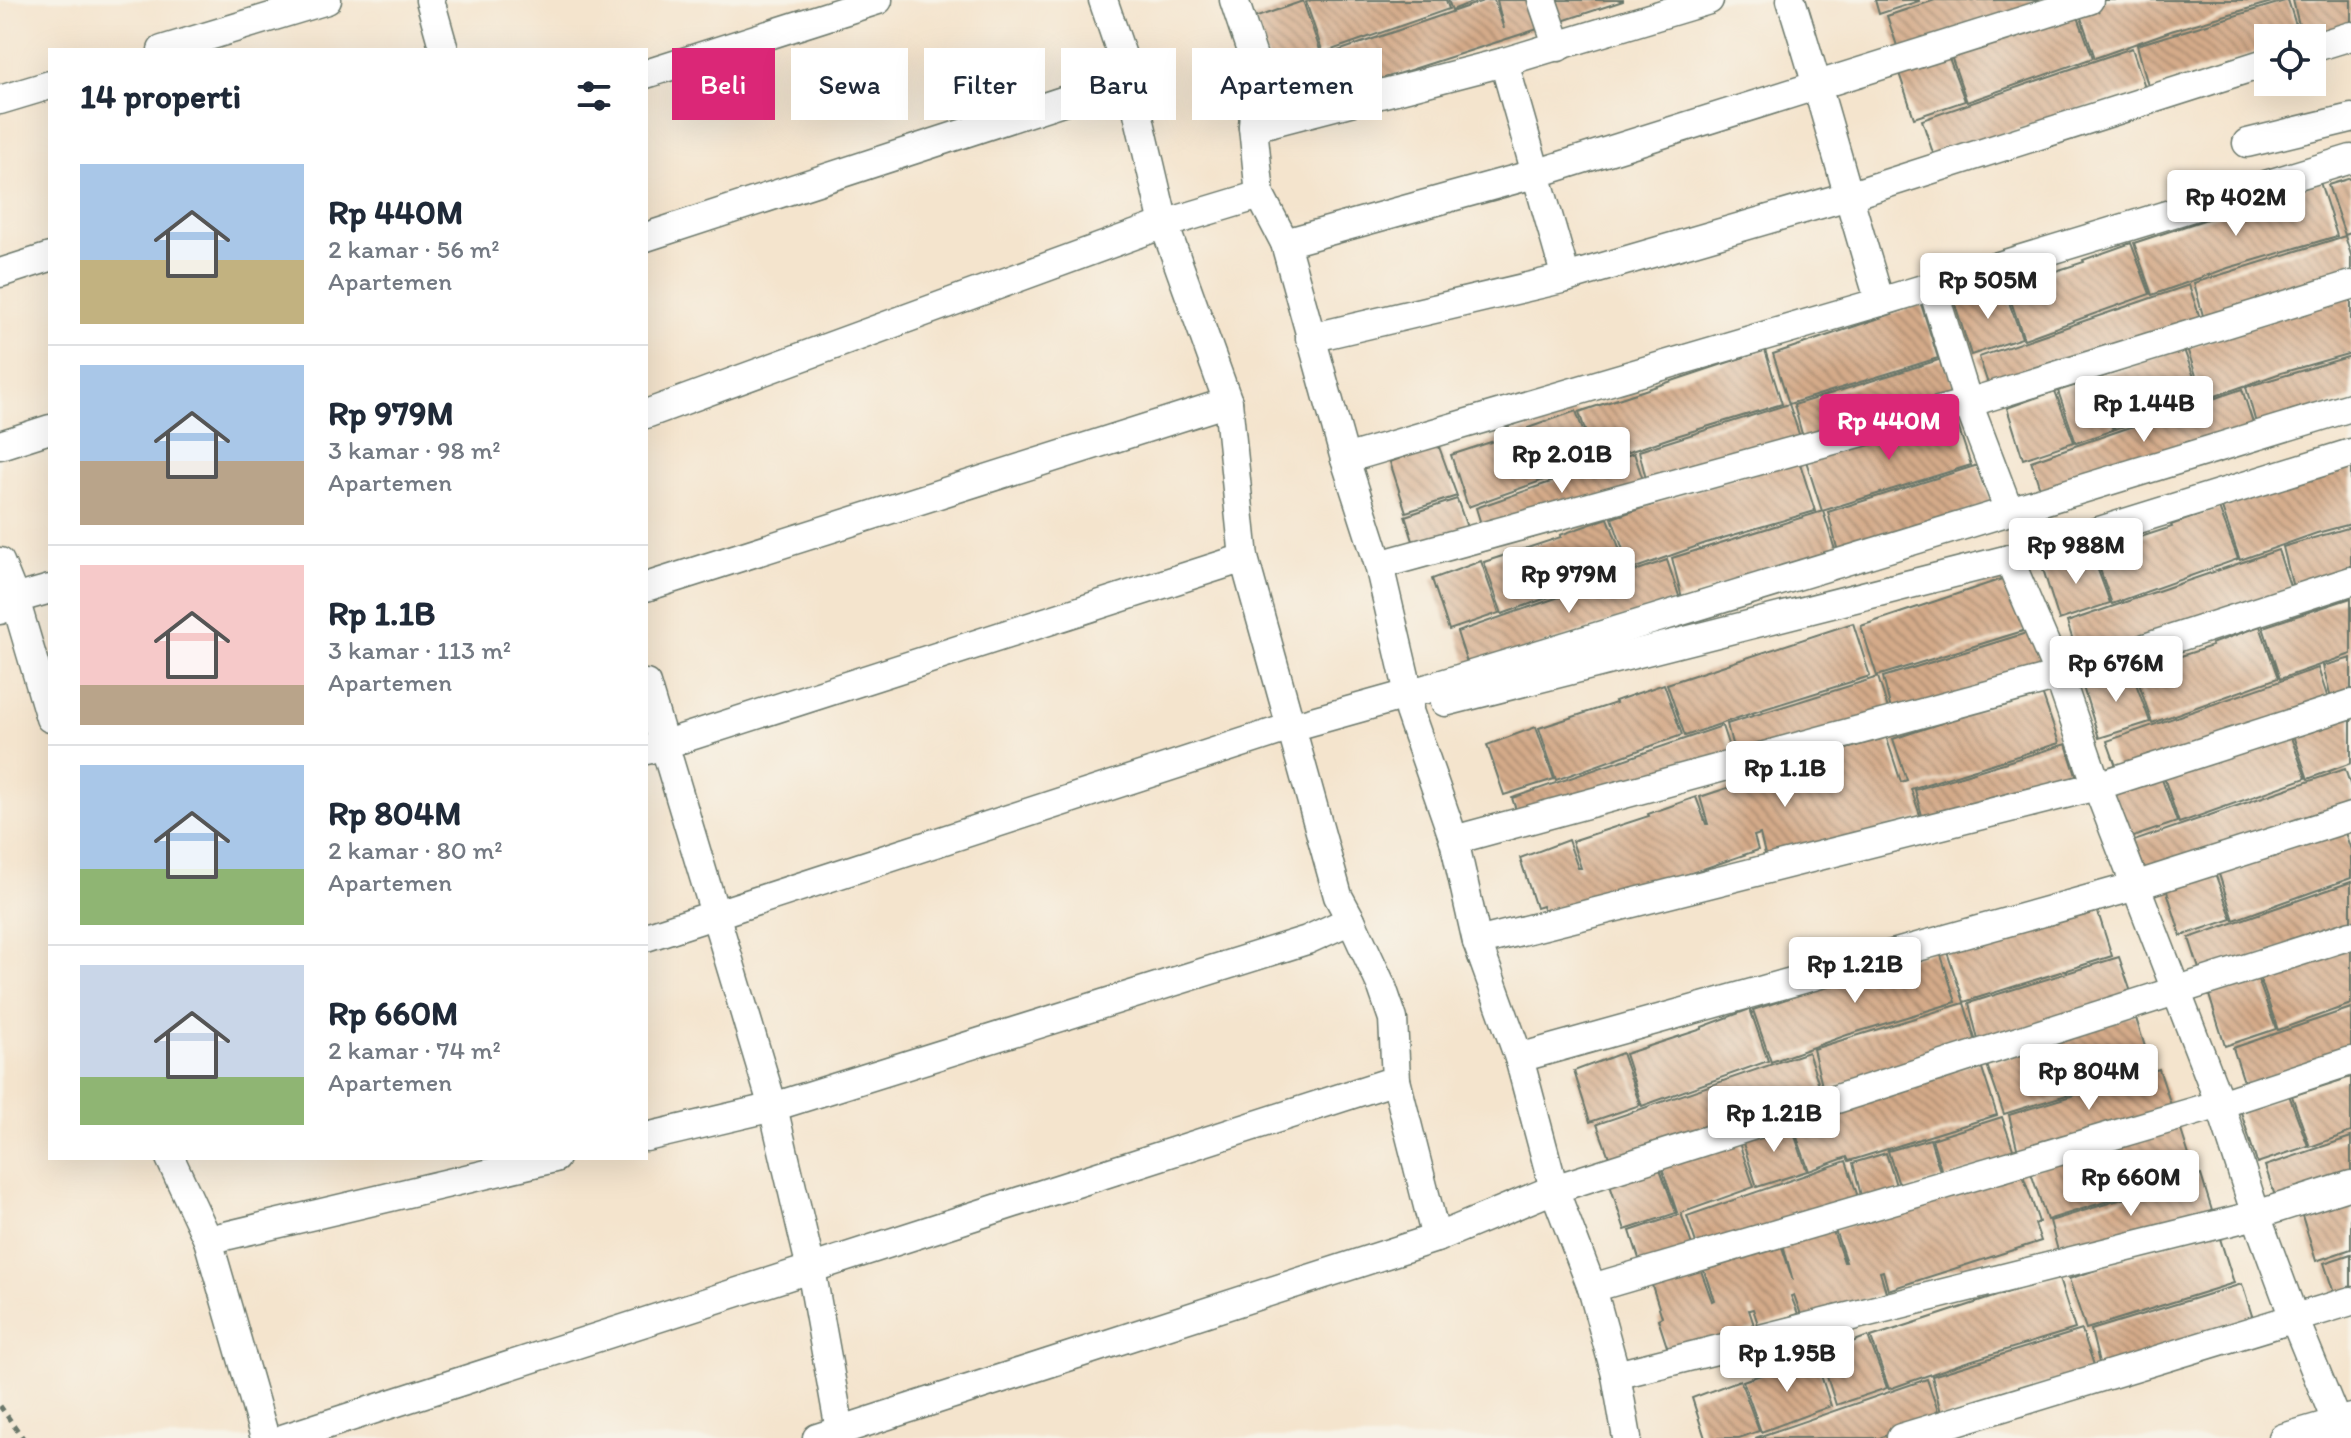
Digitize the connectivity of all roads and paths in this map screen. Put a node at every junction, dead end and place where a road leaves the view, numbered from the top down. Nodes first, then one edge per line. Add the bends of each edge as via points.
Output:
1 (327, 0) edge
2 (430, 0) edge
3 (878, 0) edge
4 (1103, 0) edge
5 (1236, 0) edge
6 (1542, 0) edge
7 (1709, 0) edge
8 (1791, 0) edge
9 (2089, 0) edge
10 (2351, 36) edge
11 (2326, 44) edge
12 (1558, 47) junction
13 (169, 48) edge
14 (443, 48) edge
15 (1119, 48) edge
16 (1504, 62) junction
17 (2254, 66) edge
18 (648, 73) edge
19 (48, 86) edge
20 (1818, 87) junction
21 (0, 100) edge
22 (1061, 102) edge
23 (2351, 118) edge
24 (1140, 120) edge
25 (1253, 127) junction
26 (2247, 143) dead end
27 (2351, 159) edge
28 (1538, 173) junction
29 (1260, 195) junction
30 (1848, 196) junction
31 (1164, 224) junction
32 (648, 236) edge
33 (1285, 243) junction
34 (48, 258) edge
35 (0, 273) edge
36 (1566, 278) junction
37 (2351, 285) edge
38 (1932, 286) junction
39 (1880, 302) junction
40 (1310, 338) junction
41 (1228, 402) junction
42 (1968, 403) junction
43 (2351, 407) edge
44 (648, 413) edge
45 (48, 430) edge
46 (0, 445) edge
47 (2351, 453) edge
48 (1345, 459) junction
49 (2009, 511) junction
50 (1244, 558) junction
51 (2009, 559) junction
52 (0, 562) edge
53 (1379, 565) junction
54 (2351, 581) edge
55 (648, 586) edge
56 (48, 590) edge
57 (8, 604) edge
58 (2059, 676) junction
59 (648, 698) edge
60 (1409, 702) junction
61 (2351, 704) edge
62 (48, 713) edge
63 (1291, 727) junction
64 (655, 747) edge
65 (2097, 786) junction
66 (2351, 817) edge
67 (1454, 840) junction
68 (2137, 884) junction
69 (716, 915) junction
70 (1351, 920) junction
71 (2351, 935) edge
72 (648, 936) edge
73 (1477, 942) junction
74 (2177, 990) junction
75 (1519, 1058) junction
76 (2351, 1061) edge
77 (1396, 1080) junction
78 (2220, 1104) junction
79 (773, 1107) junction
80 (648, 1137) edge
81 (171, 1160) edge
82 (547, 1160) edge
83 (2351, 1185) edge
84 (1554, 1189) junction
85 (2256, 1215) junction
86 (1436, 1238) junction
87 (208, 1240) junction
88 (811, 1269) junction
89 (1592, 1288) junction
90 (2351, 1301) edge
91 (2294, 1318) junction
92 (1616, 1375) junction
93 (0, 1406) edge
94 (2344, 1426) edge
95 (828, 1434) edge
96 (23, 1438) edge
97 (265, 1438) edge
98 (285, 1438) edge
99 (1627, 1438) edge
100 (1901, 1438) edge
101 (2283, 1438) edge

1 - 13 street
2 - 14 street
3 - 18 street
4 - 15 street
5 - 25 street via 1257,69
6 - 12 street
7 - 12 street
8 - 20 street
9 - 20 street
10 - 11 street
12 - 16 street
16 - 25 street
16 - 28 street
17 - 30 street
19 - 21 street
20 - 28 street
20 - 30 street
22 - 32 street
23 - 26 street
24 - 31 street
25 - 29 street
27 - 38 street
28 - 33 street
28 - 36 street
29 - 31 street
29 - 33 street
30 - 36 street
30 - 39 street
31 - 41 street
31 - 44 street
33 - 40 street
34 - 35 street
36 - 40 street
37 - 42 street
38 - 39 street
38 - 42 street
39 - 48 street
40 - 48 street
41 - 50 street
41 - 55 street
42 - 49 street
42 - 53 street
43 - 49 street
45 - 46 street
47 - 51 street
48 - 53 street
49 - 60 street
50 - 63 street
50 - 64 street
51 - 58 street
51 - 60 street
52 - 57 street
53 - 60 street
54 - 58 street
56 - 57 street
57 - 62 street
58 - 65 street
58 - 67 street
59 - 64 street
60 - 63 street
60 - 67 street
61 - 65 street
63 - 69 street
63 - 70 street via 1338,896
64 - 69 street
65 - 68 street
65 - 73 street
66 - 68 street
67 - 73 street
68 - 74 street
68 - 75 street
69 - 72 street
69 - 79 street
70 - 77 street via 1391,1011
70 - 79 street via 1307,940
71 - 74 street
73 - 75 street
74 - 78 street
74 - 84 street
75 - 84 street
76 - 78 street
77 - 86 street
77 - 88 street
78 - 85 street
78 - 89 street
79 - 80 street
79 - 88 street
81 - 87 street
82 - 87 street
83 - 85 street
84 - 86 street
84 - 89 street
85 - 91 street
85 - 92 street
86 - 95 street
87 - 97 street
88 - 95 street
88 - 98 street
89 - 92 street
90 - 91 street
91 - 94 street
91 - 100 street
92 - 99 street
93 - 96 path
94 - 101 street

